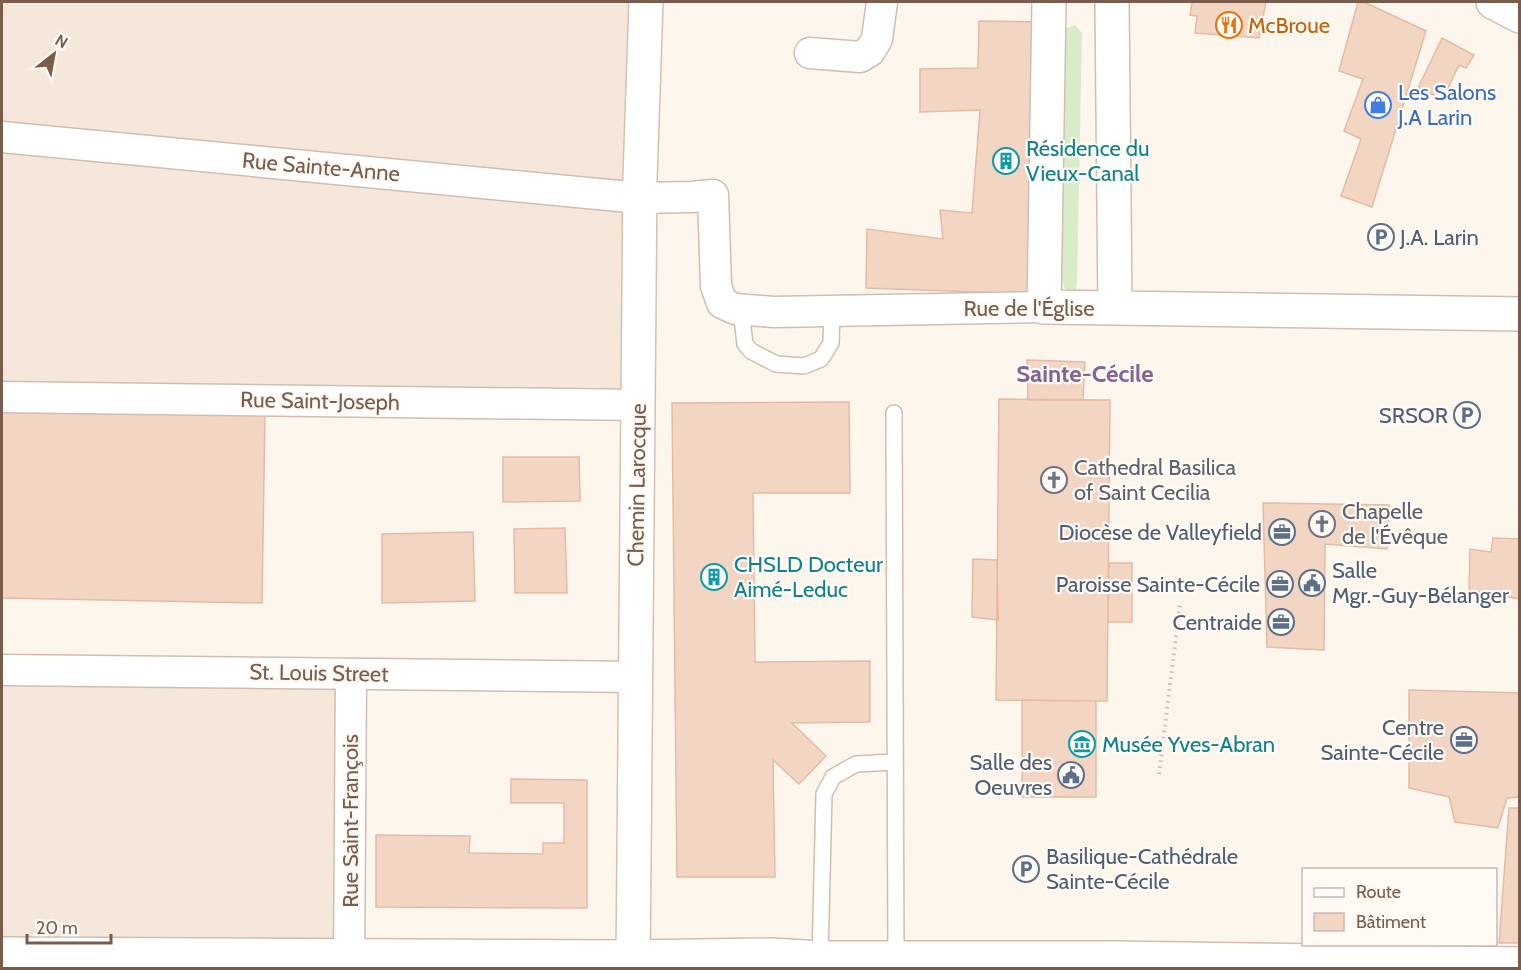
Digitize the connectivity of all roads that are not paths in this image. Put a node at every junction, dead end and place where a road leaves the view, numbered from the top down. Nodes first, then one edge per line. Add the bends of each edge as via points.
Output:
1 (646, 2) edge
2 (882, 2) edge
3 (1049, 2) edge
4 (1112, 2) edge
5 (1493, 2) edge
6 (1520, 16) edge
7 (810, 53) dead end
8 (2, 137) edge
9 (640, 198) junction
10 (1044, 306) junction
11 (1115, 308) junction
12 (741, 310) junction
13 (832, 311) junction
14 (1520, 314) edge
15 (2, 397) edge
16 (638, 405) junction
17 (894, 413) dead end
18 (2, 670) edge
19 (351, 674) junction
20 (636, 677) junction
21 (895, 762) junction
22 (2, 954) edge
23 (820, 958) junction
24 (896, 958) junction
25 (349, 962) edge
26 (633, 963) edge
27 (1113, 963) edge
28 (1520, 964) edge

1 - 9 street, Chemin Larocque
2 - 7 street via 877,39 870,51 860,57
3 - 10 street
4 - 11 street
5 - 6 street
8 - 9 street, Rue Sainte-Anne
9 - 12 street via 713,195 716,286 722,303
9 - 16 street, Chemin Larocque
10 - 11 street, Rue de l'Église
10 - 13 street, Rue de l'Église
11 - 14 street, Rue de l'Église
12 - 13 street, Rue de l'Église
12 - 13 lane via 745,344 751,351 776,364 804,366 821,359 831,343
15 - 16 street, Rue Saint-Joseph
16 - 20 street, Chemin Larocque
17 - 21 lane
18 - 19 street, St. Louis Street
19 - 20 street, St. Louis Street
19 - 25 street, Rue Saint-François
20 - 26 street, Chemin Larocque
21 - 23 lane via 856,764 833,777 824,794
21 - 24 lane
22 - 25 street
23 - 24 street
23 - 26 street via 772,955
24 - 27 street
25 - 26 street
27 - 28 street

